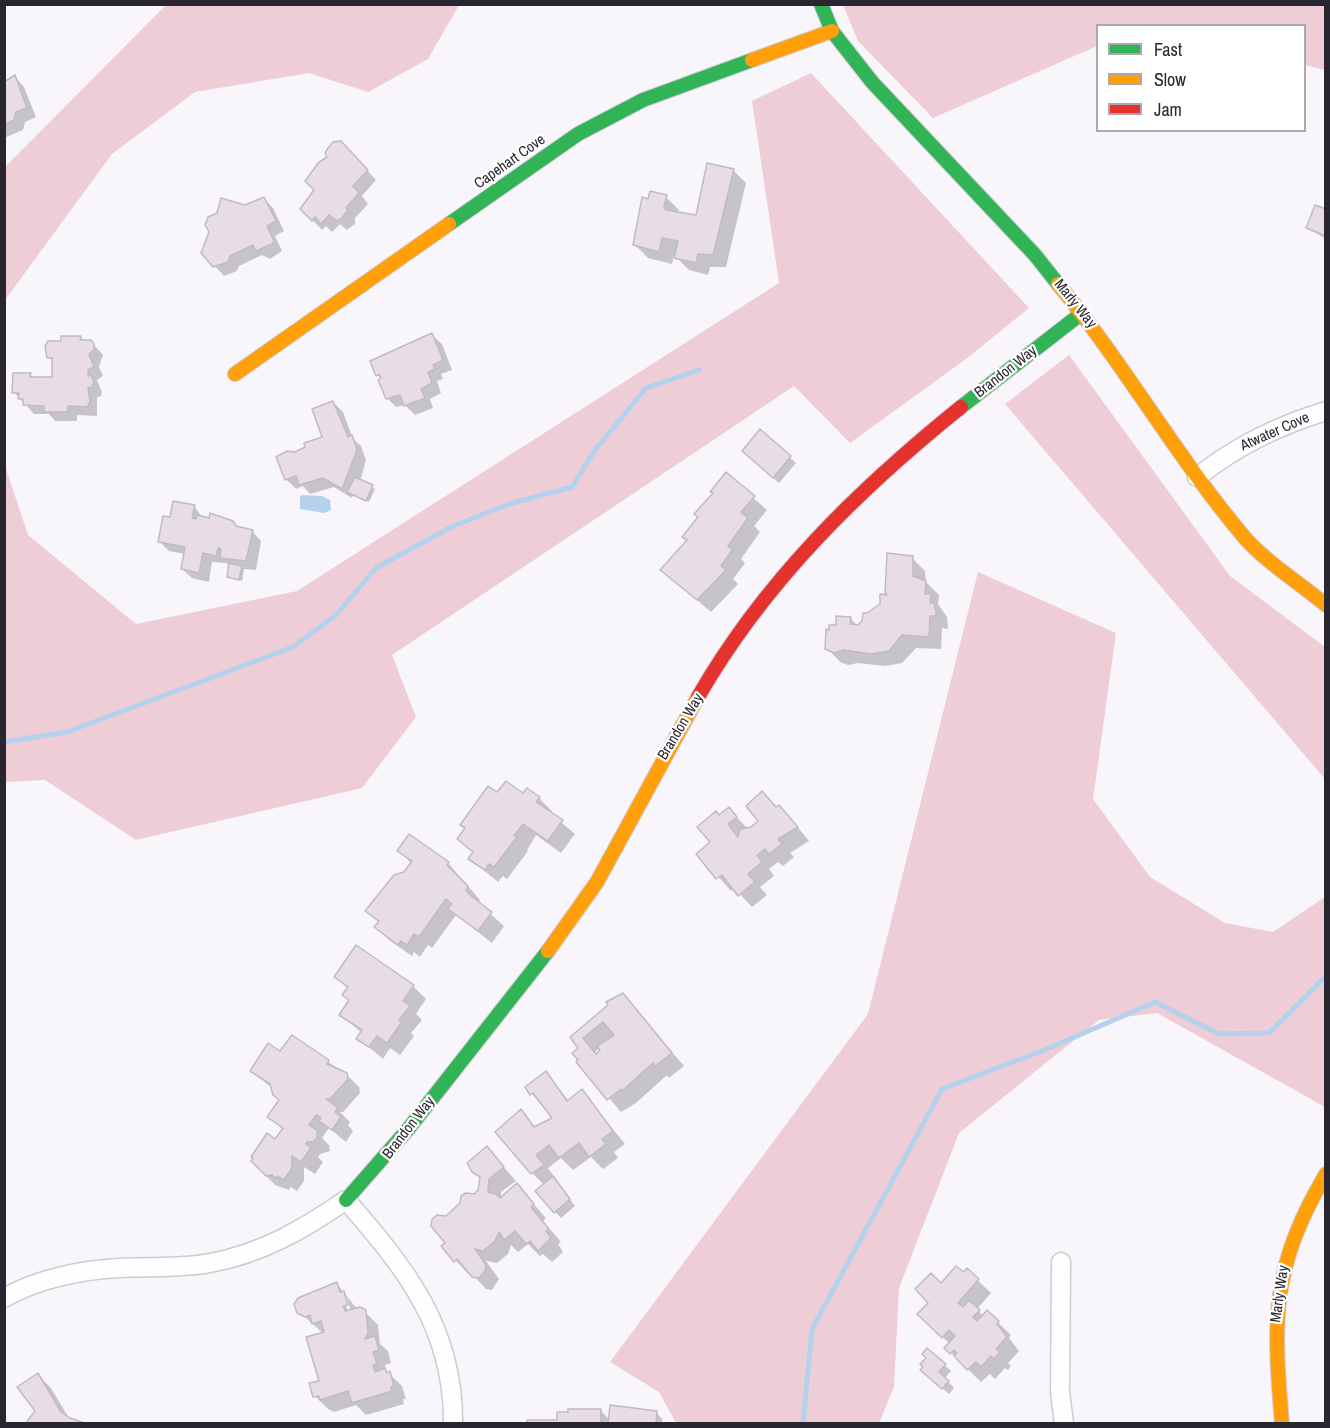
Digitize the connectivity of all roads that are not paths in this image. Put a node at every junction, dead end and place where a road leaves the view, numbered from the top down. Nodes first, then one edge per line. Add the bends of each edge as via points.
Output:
1 (821, 4) edge
2 (832, 31) junction
3 (1082, 313) junction
4 (235, 374) dead end
5 (1326, 411) edge
6 (1197, 477) junction
7 (1326, 605) edge
8 (1326, 1174) edge
9 (346, 1200) junction
10 (1061, 1262) dead end
11 (4, 1298) edge
12 (453, 1424) edge
13 (1064, 1424) edge
14 (1282, 1424) edge

1 - 2 street, Marly Way
2 - 3 street, Marly Way via 872,82 1035,255
2 - 4 street, Capehart Cove via 644,100 578,134
3 - 6 street, Marly Way
3 - 9 street, Brandon Way via 927,434 848,506 791,566 737,635 667,749 607,866 579,908 394,1148
5 - 6 street, Atwater Cove via 1252,439
6 - 7 street, Marly Way via 1247,540
8 - 14 street, Marly Way via 1297,1225 1278,1287 1275,1342
9 - 11 street, Brandon Way via 287,1237 246,1255 209,1263 65,1275
9 - 12 street via 406,1272 427,1307 448,1368
10 - 13 street via 1060,1392

